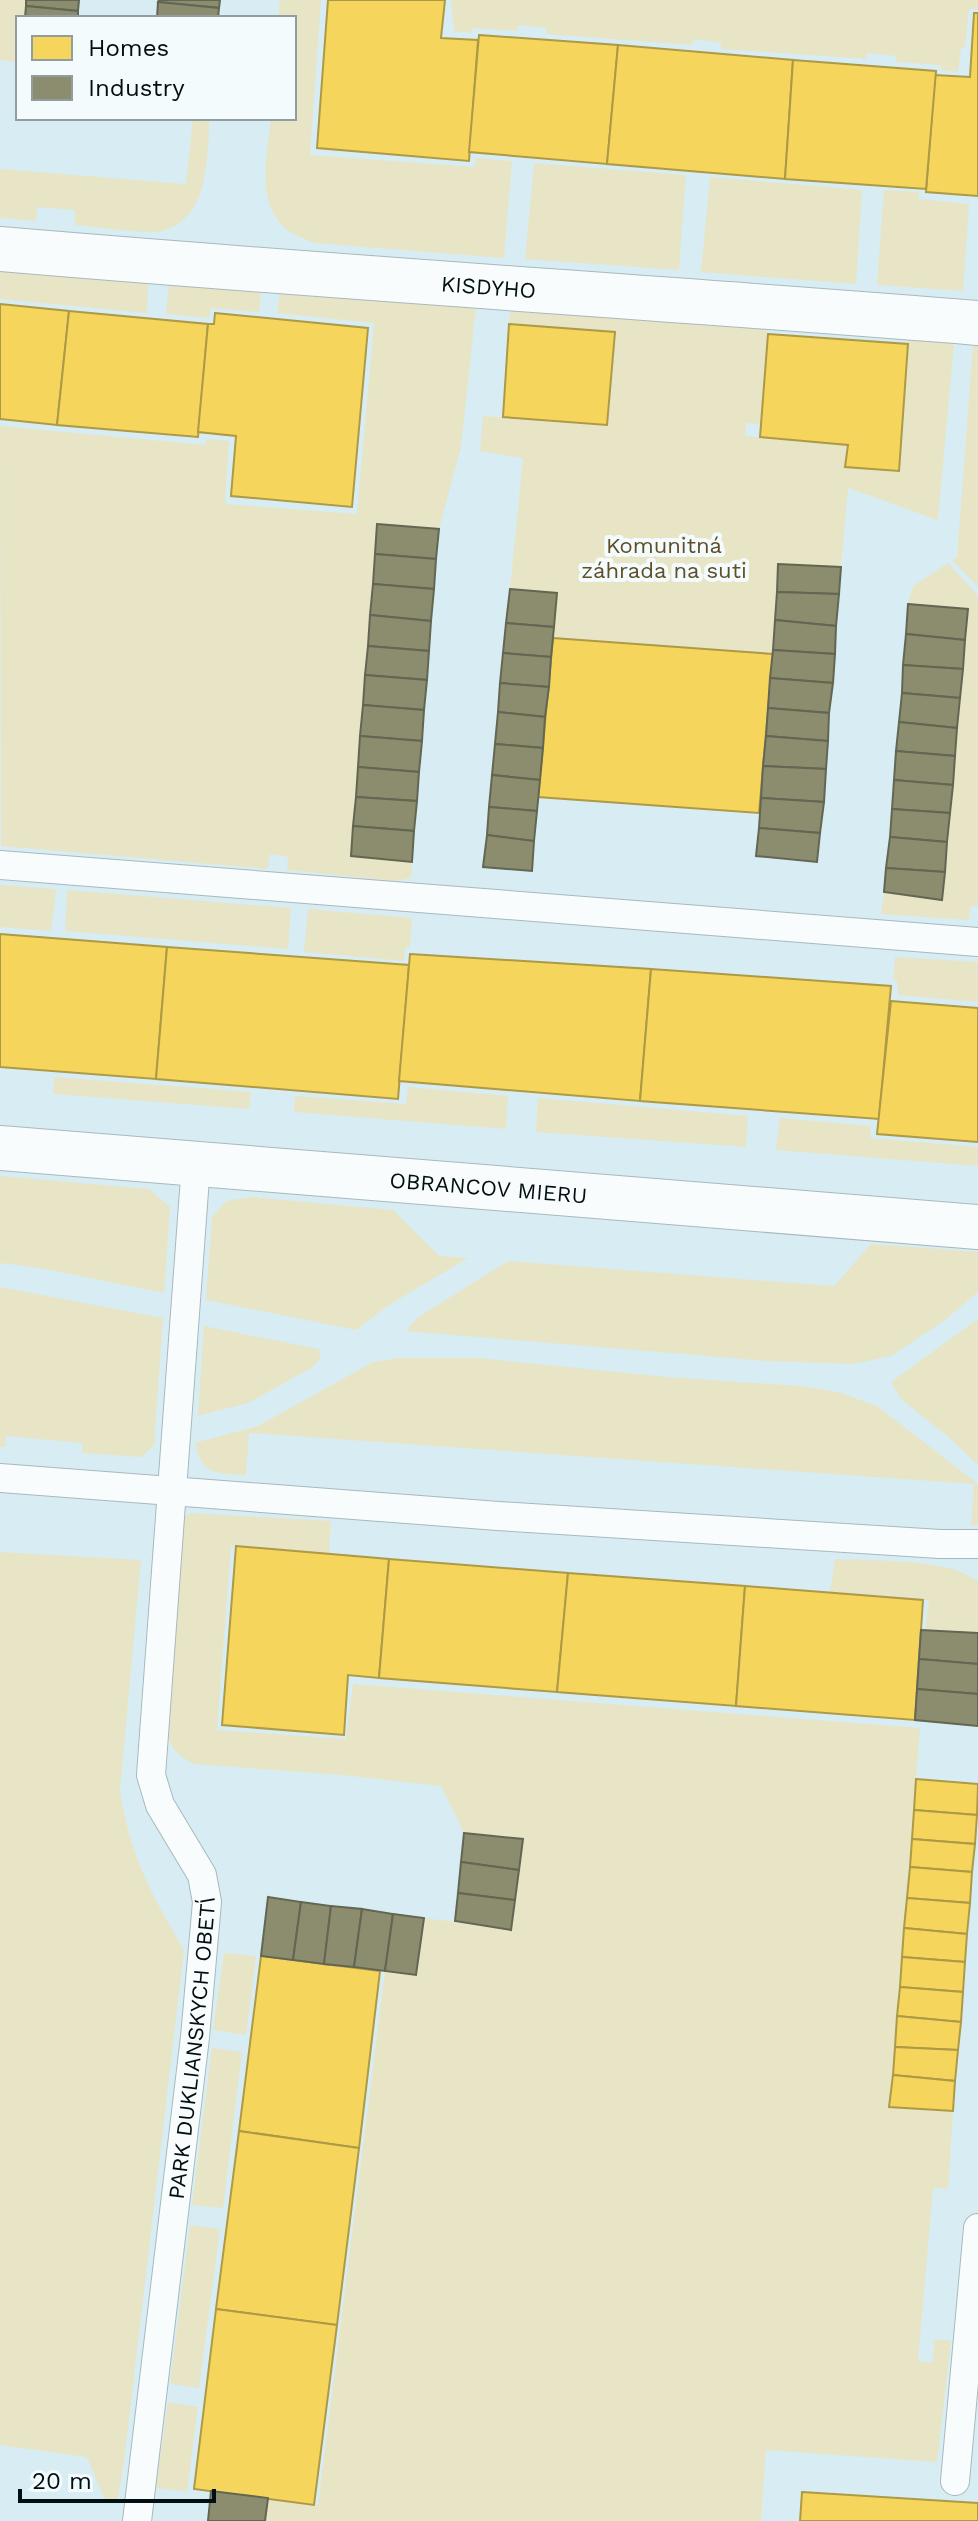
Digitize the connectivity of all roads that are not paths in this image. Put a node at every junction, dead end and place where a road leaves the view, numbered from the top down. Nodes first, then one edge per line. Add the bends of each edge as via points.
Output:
1 (0, 249) edge
2 (978, 323) edge
3 (0, 865) edge
4 (978, 942) edge
5 (0, 1148) edge
6 (196, 1164) junction
7 (978, 1227) edge
8 (0, 1478) edge
9 (170, 1491) junction
10 (978, 1544) edge
11 (978, 2228) edge
12 (955, 2481) dead end
13 (137, 2521) edge

1 - 2 street, KISDYHO
3 - 4 lane
5 - 6 street, OBRANCOV MIERU
6 - 7 street, OBRANCOV MIERU
6 - 9 lane, PARK DUKLIANSKYCH OBETÍ
8 - 9 lane
9 - 10 lane via 670,1528
9 - 13 lane, PARK DUKLIANSKYCH OBETÍ via 151,1775 160,1805 202,1875 207,1902
11 - 12 lane

